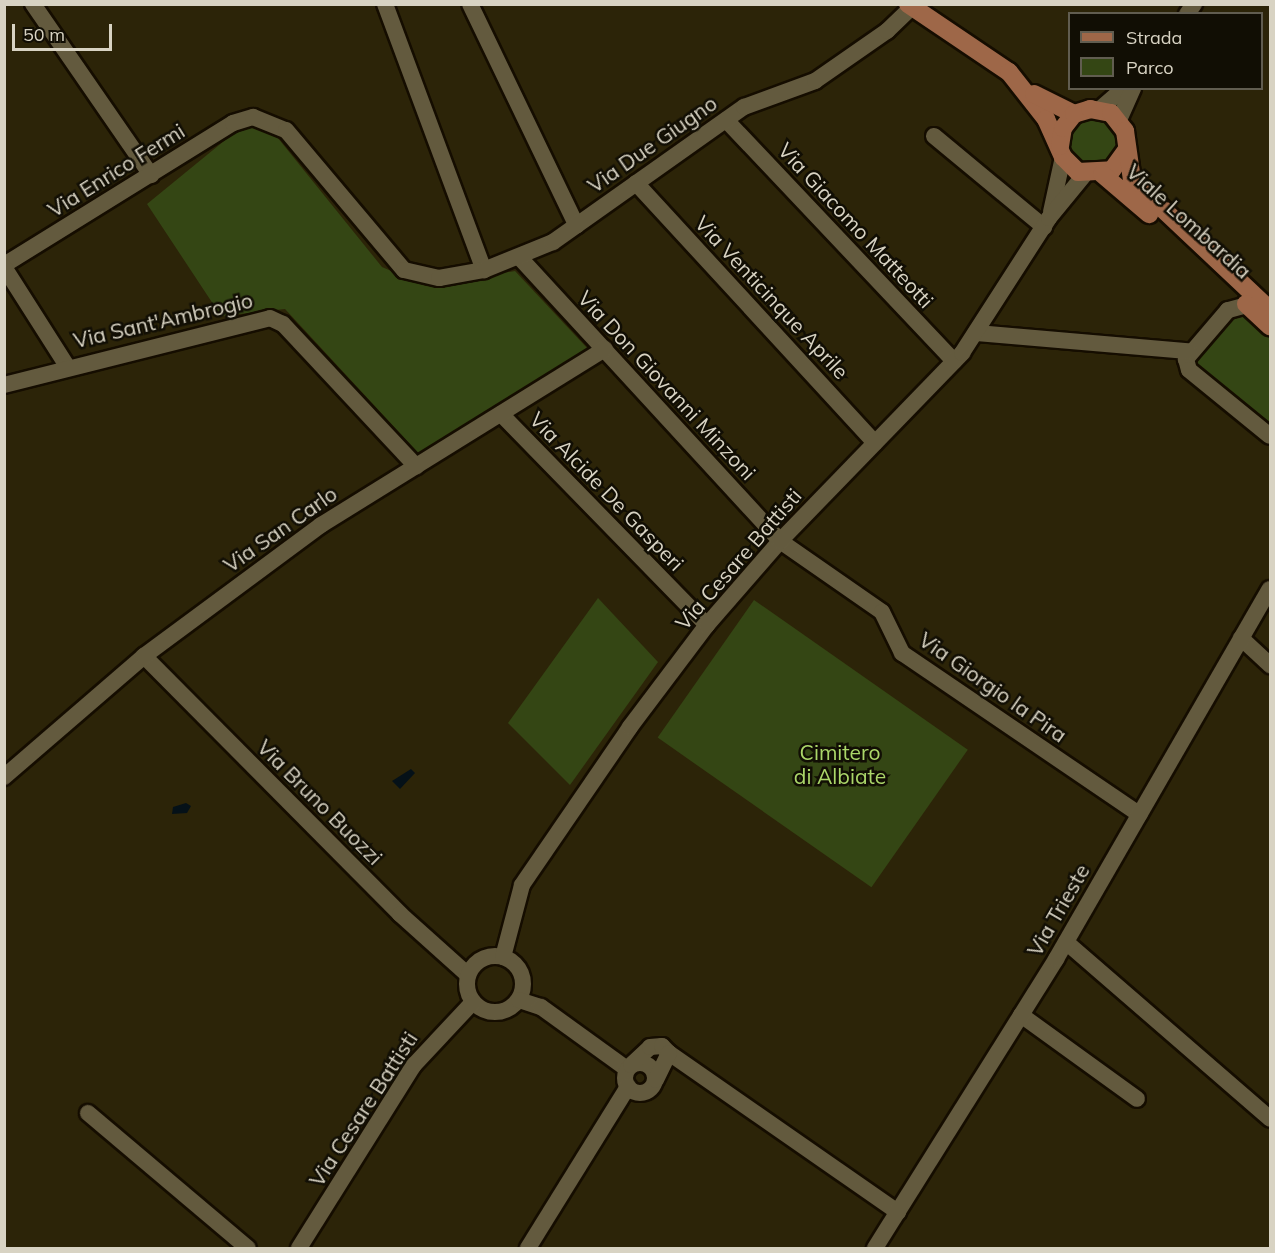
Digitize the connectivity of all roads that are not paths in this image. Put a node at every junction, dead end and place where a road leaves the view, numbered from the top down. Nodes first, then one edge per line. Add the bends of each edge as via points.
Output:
1 (33, 4) edge
2 (386, 4) edge
3 (470, 4) edge
4 (910, 6) edge
5 (1020, 85) junction
6 (1122, 90) edge
7 (1132, 90) edge
8 (1100, 109) junction
9 (1074, 114) junction
10 (726, 120) junction
11 (1119, 120) junction
12 (934, 136) dead end
13 (1126, 150) junction
14 (1062, 152) junction
15 (1094, 174) junction
16 (151, 175) junction
17 (636, 183) junction
18 (1047, 223) junction
19 (577, 225) junction
20 (521, 259) junction
21 (4, 266) edge
22 (404, 270) joint
23 (484, 270) junction
24 (1247, 305) junction
25 (1270, 310) edge
26 (1270, 326) edge
27 (976, 333) junction
28 (605, 349) junction
29 (1188, 351) junction
30 (954, 361) junction
31 (67, 366) junction
32 (4, 385) edge
33 (501, 414) junction
34 (1270, 436) edge
35 (875, 443) junction
36 (416, 466) junction
37 (780, 542) junction
38 (1270, 589) edge
39 (707, 625) junction
40 (1242, 638) junction
41 (144, 656) junction
42 (1270, 664) edge
43 (4, 777) edge
44 (1139, 814) junction
45 (1066, 942) junction
46 (503, 957) junction
47 (468, 975) junction
48 (519, 1000) junction
49 (473, 1002) junction
50 (1021, 1015) junction
51 (669, 1053) junction
52 (629, 1067) junction
53 (656, 1080) junction
54 (628, 1087) junction
55 (1137, 1099) dead end
56 (88, 1113) dead end
57 (1270, 1119) edge
58 (898, 1212) junction
59 (534, 1246) edge
60 (248, 1248) edge
61 (299, 1248) edge
62 (875, 1248) edge

1 - 16 street
2 - 23 street
3 - 19 street
4 - 5 main road, Viale Lombardia via 987,54
4 - 10 street, Via Due Giugno via 844,63 797,89 764,98
5 - 9 main road, Viale Lombardia
5 - 14 main road, Viale Lombardia
6 - 8 street
7 - 11 street
8 - 9 main road
8 - 11 main road
9 - 14 main road via 1063,128
10 - 17 street, Via Due Giugno
10 - 30 street, Via Giacomo Matteotti
11 - 13 main road, Viale Lombardia
12 - 18 street
13 - 15 main road, Viale Lombardia via 1119,164
13 - 25 main road, Viale Lombardia via 1132,180
14 - 15 main road, Viale Lombardia
14 - 18 street, Via Cesare Battisti
15 - 18 street, Via Cesare Battisti
15 - 24 main road, Viale Lombardia
16 - 21 street, Via Enrico Fermi
16 - 22 street, Via Enrico Fermi via 253,117 286,130
17 - 19 street, Via Due Giugno
17 - 35 street, Via Venticinque Aprile
18 - 27 street, Via Cesare Battisti
19 - 20 street, Via Due Giugno
20 - 23 street, Via Due Giugno
20 - 28 street, Via Don Giovanni Minzoni
21 - 31 street
22 - 23 street, Via Due Giugno via 439,278
24 - 26 main road, Viale Lombardia
24 - 29 street via 1228,310
27 - 29 street
27 - 30 street, Via Cesare Battisti
28 - 33 street, Via San Carlo
28 - 37 street, Via Don Giovanni Minzoni
29 - 34 street via 1189,369
30 - 35 street, Via Cesare Battisti
31 - 32 street, Via Sant'Ambrogio
31 - 36 street, Via Sant'Ambrogio via 270,318 283,324
33 - 36 street, Via San Carlo
33 - 39 street, Via Alcide De Gasperi
35 - 37 street, Via Cesare Battisti
36 - 41 street, Via San Carlo via 321,525
37 - 39 street, Via Cesare Battisti
37 - 44 street, Via Giorgio la Pira via 882,612 902,653 915,663
38 - 40 street, Via Trieste
39 - 46 street, Via Cesare Battisti via 522,885
40 - 42 street
40 - 44 street, Via Trieste
41 - 43 street, Via San Carlo
41 - 47 street, Via Bruno Buozzi via 400,914
44 - 45 street, Via Trieste
45 - 50 street, Via Trieste
45 - 57 street
46 - 47 street via 482,960
46 - 48 street via 521,973
47 - 49 street
48 - 49 street via 497,1012
48 - 52 street via 541,1007
49 - 61 street, Via Cesare Battisti via 414,1065
50 - 55 street
50 - 58 street, Via Trieste
51 - 52 street via 650,1047
51 - 53 street
51 - 58 street
52 - 53 street via 646,1063
52 - 54 street
53 - 54 street via 642,1093
54 - 59 street
56 - 60 street
58 - 62 street, Via Trieste

